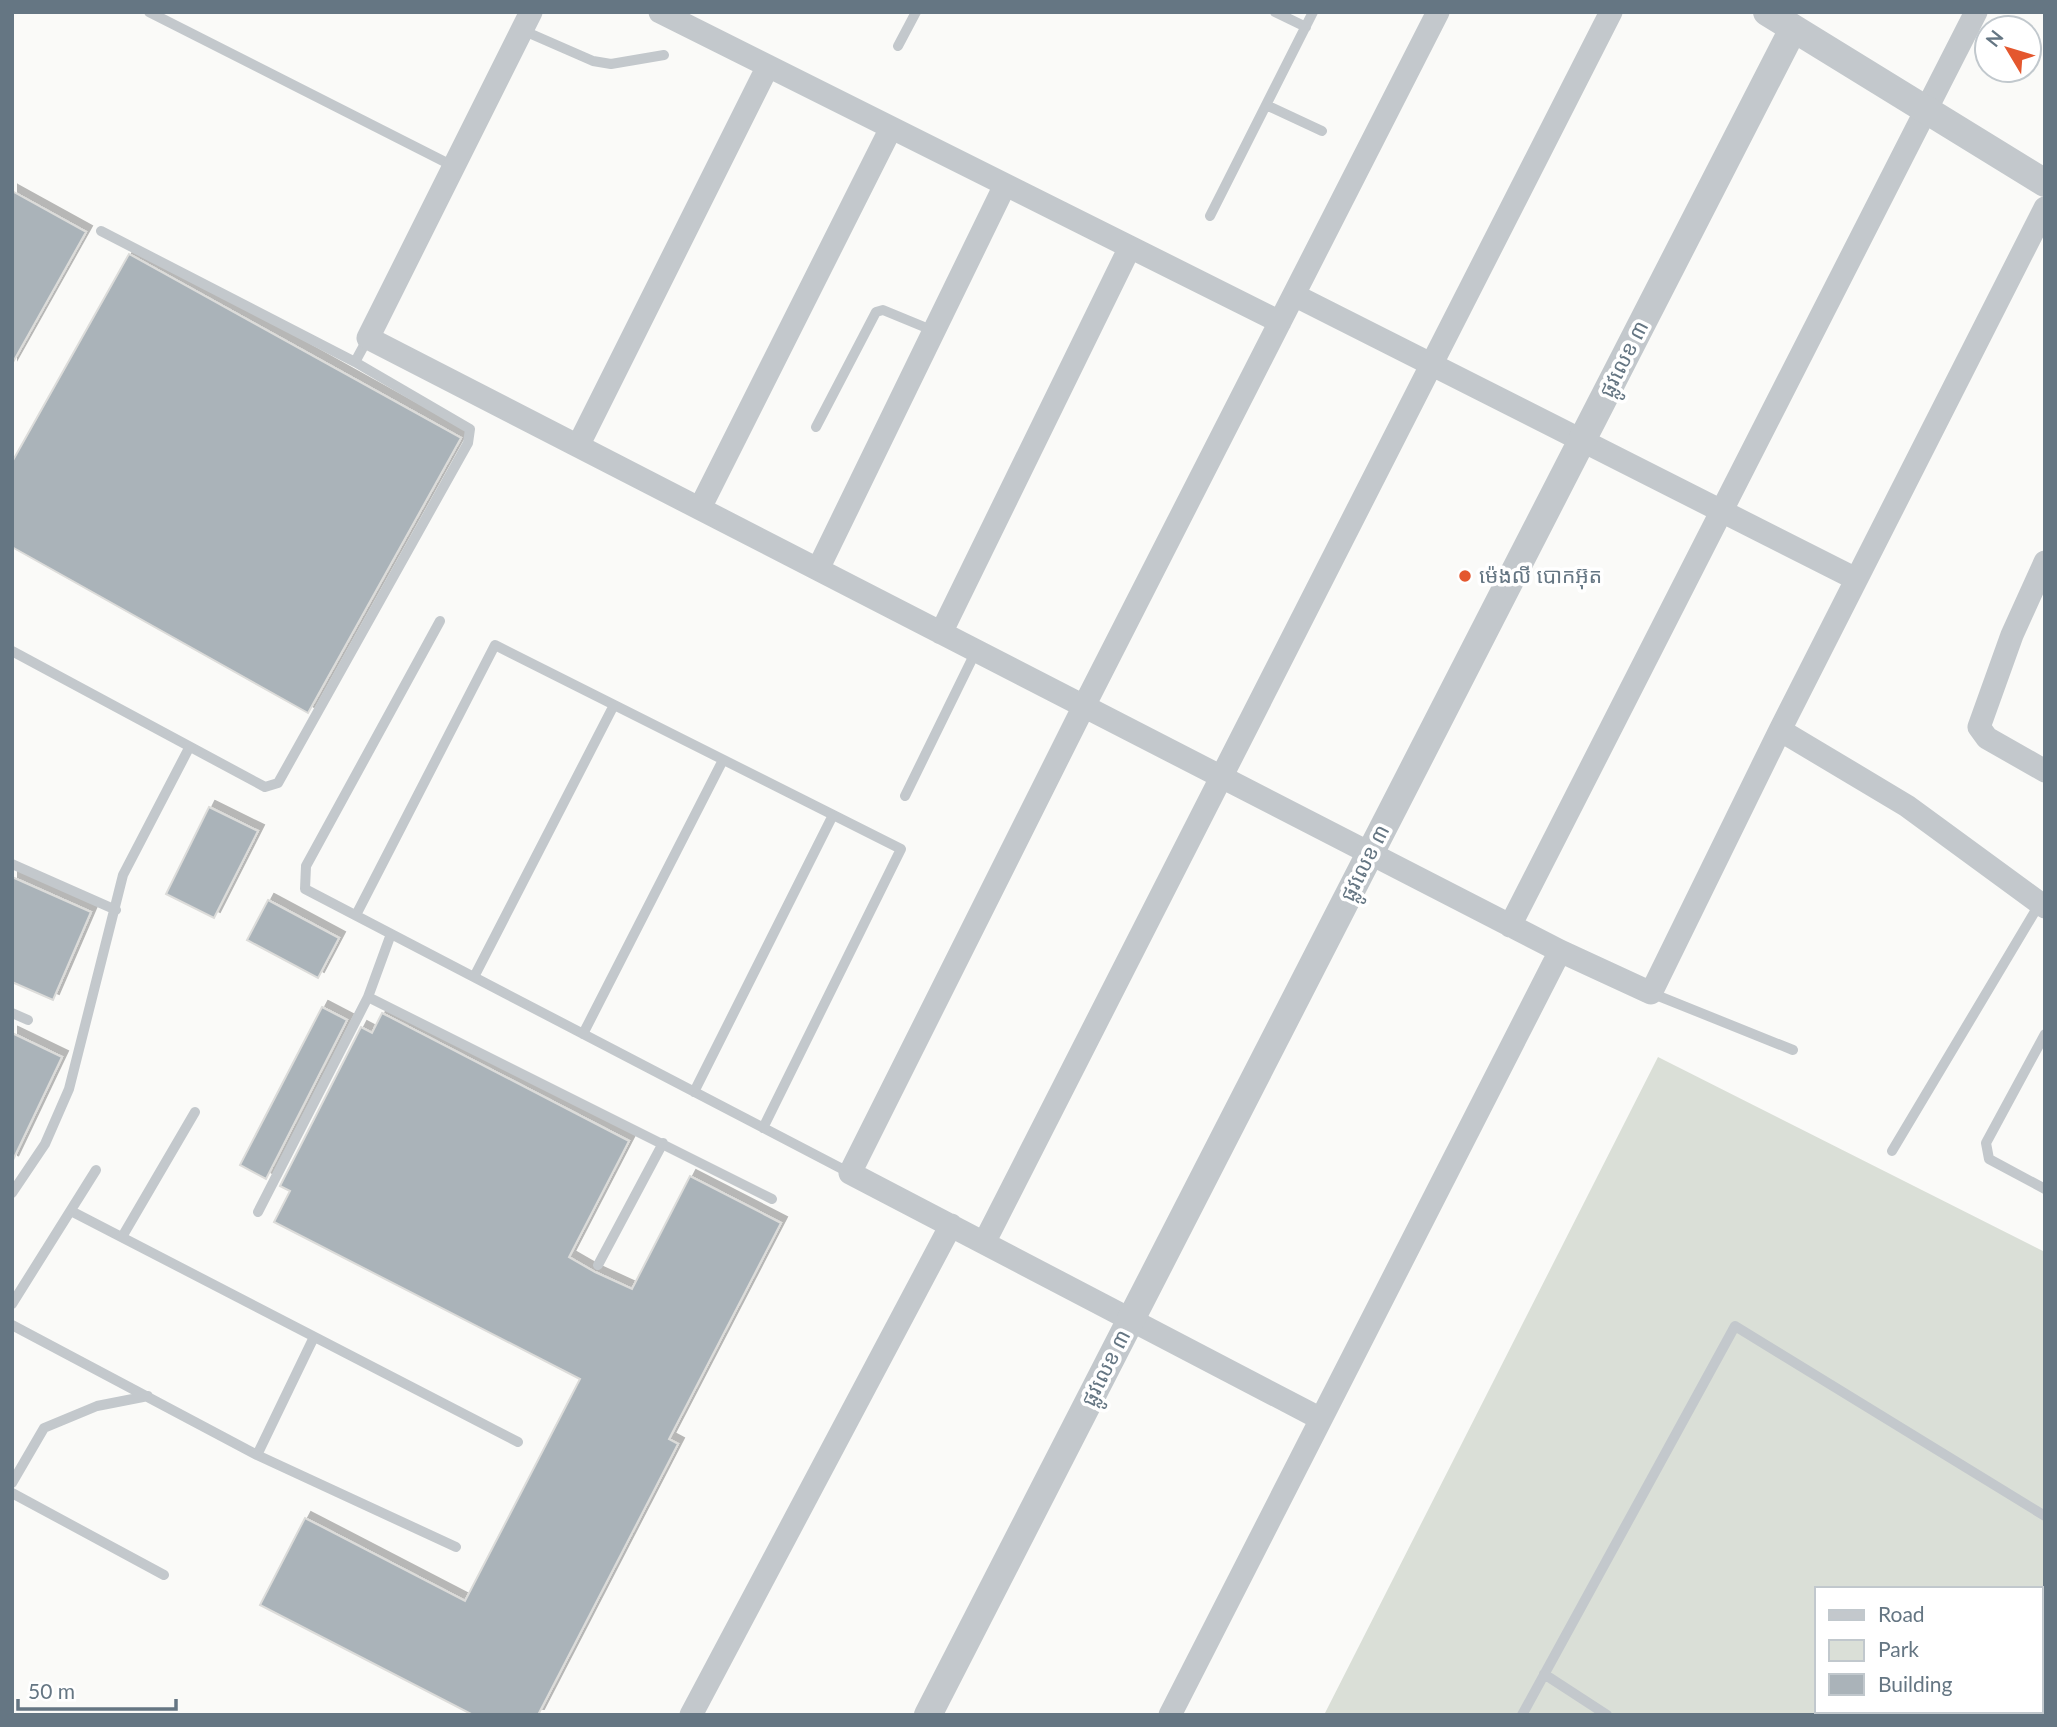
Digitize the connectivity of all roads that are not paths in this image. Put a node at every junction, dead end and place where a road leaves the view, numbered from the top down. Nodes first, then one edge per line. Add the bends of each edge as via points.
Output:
1 (149, 12) edge
2 (660, 12) edge
3 (916, 12) edge
4 (1275, 12) edge
5 (1313, 12) edge
6 (1438, 12) edge
7 (1611, 12) edge
8 (1767, 12) edge
9 (1976, 12) edge
10 (1798, 20) edge
11 (527, 21) edge
12 (1306, 27) junction
13 (898, 46) dead end
14 (664, 55) dead end
15 (768, 66) junction
16 (1266, 105) junction
17 (1926, 110) junction
18 (891, 128) junction
19 (1322, 131) dead end
20 (453, 166) junction
21 (2045, 183) edge
22 (1006, 185) junction
23 (2045, 208) edge
24 (1210, 216) dead end
25 (101, 231) dead end
26 (1130, 247) junction
27 (1294, 295) junction
28 (1280, 322) junction
29 (934, 331) junction
30 (368, 338) junction
31 (355, 362) junction
32 (1431, 364) junction
33 (816, 427) dead end
34 (1582, 440) junction
35 (578, 446) junction
36 (700, 508) junction
37 (1721, 511) junction
38 (2045, 562) edge
39 (818, 569) junction
40 (1856, 579) junction
41 (440, 621) dead end
42 (941, 633) junction
43 (976, 651) junction
44 (12, 652) edge
45 (614, 705) junction
46 (1084, 706) junction
47 (1780, 730) junction
48 (189, 748) junction
49 (723, 760) junction
50 (2045, 771) edge
51 (1220, 777) junction
52 (905, 796) dead end
53 (833, 815) junction
54 (1370, 854) junction
55 (12, 864) edge
56 (2042, 905) edge
57 (116, 910) junction
58 (356, 915) junction
59 (1510, 926) junction
60 (391, 934) junction
61 (1560, 951) junction
62 (474, 977) junction
63 (1651, 993) junction
64 (368, 997) junction
65 (12, 1013) edge
66 (28, 1020) dead end
67 (583, 1034) junction
68 (2045, 1034) edge
69 (1793, 1051) dead end
70 (694, 1092) junction
71 (195, 1112) dead end
72 (763, 1128) junction
73 (663, 1143) junction
74 (1892, 1152) dead end
75 (96, 1170) dead end
76 (850, 1173) junction
77 (2045, 1189) edge
78 (12, 1193) edge
79 (772, 1199) dead end
80 (71, 1211) junction
81 (258, 1212) dead end
82 (951, 1226) junction
83 (122, 1237) junction
84 (984, 1243) junction
85 (598, 1265) dead end
86 (12, 1304) edge
87 (1131, 1320) junction
88 (12, 1325) edge
89 (314, 1337) junction
90 (148, 1396) junction
91 (1321, 1419) junction
92 (518, 1442) dead end
93 (257, 1455) junction
94 (12, 1483) edge
95 (12, 1493) edge
96 (2045, 1516) edge
97 (456, 1547) dead end
98 (164, 1575) dead end
99 (1544, 1674) junction
100 (691, 1715) edge
101 (928, 1715) edge
102 (1170, 1715) edge
103 (1522, 1715) edge
104 (1607, 1715) edge

1 - 20 lane
2 - 15 street
3 - 13 lane
4 - 12 lane
5 - 12 lane
6 - 27 street
7 - 32 street
8 - 10 street
9 - 17 street
10 - 17 street
10 - 34 street, ផ្លូវលេខ ៣
11 - 14 lane via 593,61 611,64
11 - 20 street
12 - 16 lane
15 - 18 street
15 - 35 street
16 - 19 lane
16 - 24 lane
17 - 21 street
17 - 37 street
18 - 22 street
18 - 36 street
20 - 30 street
22 - 26 street
22 - 29 street
23 - 40 street
25 - 31 lane
26 - 28 street
26 - 42 street
27 - 28 street
27 - 32 street
28 - 46 street
29 - 33 lane via 883,310 876,312
29 - 39 street
30 - 31 lane
30 - 35 street
31 - 48 lane via 470,429 468,443 278,783 265,787
32 - 34 street
32 - 51 street
34 - 37 street
34 - 54 street, ផ្លូវលេខ ៣
35 - 36 street
36 - 39 street
37 - 40 street
37 - 59 street
38 - 50 street via 2012,635 1979,727 1987,738
39 - 42 street
40 - 47 street
41 - 58 lane via 306,866 305,889
42 - 43 street
43 - 46 street
43 - 52 lane
44 - 48 lane
45 - 49 lane
45 - 58 lane via 495,645
45 - 62 lane
46 - 51 street
46 - 76 street
47 - 56 street via 1908,806
47 - 63 street
48 - 57 lane via 123,875
49 - 53 lane
49 - 67 lane
51 - 54 street
51 - 84 street
53 - 70 lane
53 - 72 lane via 901,849
54 - 59 street
54 - 87 street, ផ្លូវលេខ ៣
55 - 57 lane
56 - 74 lane
57 - 78 lane via 69,1089 45,1144
58 - 60 lane
59 - 61 street
60 - 62 lane
60 - 64 lane
61 - 63 street
61 - 91 street
62 - 67 lane
63 - 69 lane
64 - 73 lane
64 - 81 lane
65 - 66 lane
67 - 70 lane
68 - 77 lane via 1986,1143 1989,1159
70 - 72 lane
71 - 83 lane
72 - 76 lane
73 - 79 lane
73 - 85 lane
75 - 80 lane
76 - 82 street
80 - 83 lane
80 - 86 lane
82 - 84 street
82 - 100 street
83 - 89 lane
84 - 87 street
87 - 91 street
87 - 101 street, ផ្លូវលេខ ៣
88 - 90 lane
89 - 92 lane
89 - 93 lane
90 - 93 lane
90 - 94 lane via 97,1406 44,1428
91 - 102 street
93 - 97 lane
95 - 98 lane
96 - 99 lane via 1735,1326
99 - 103 lane
99 - 104 lane

